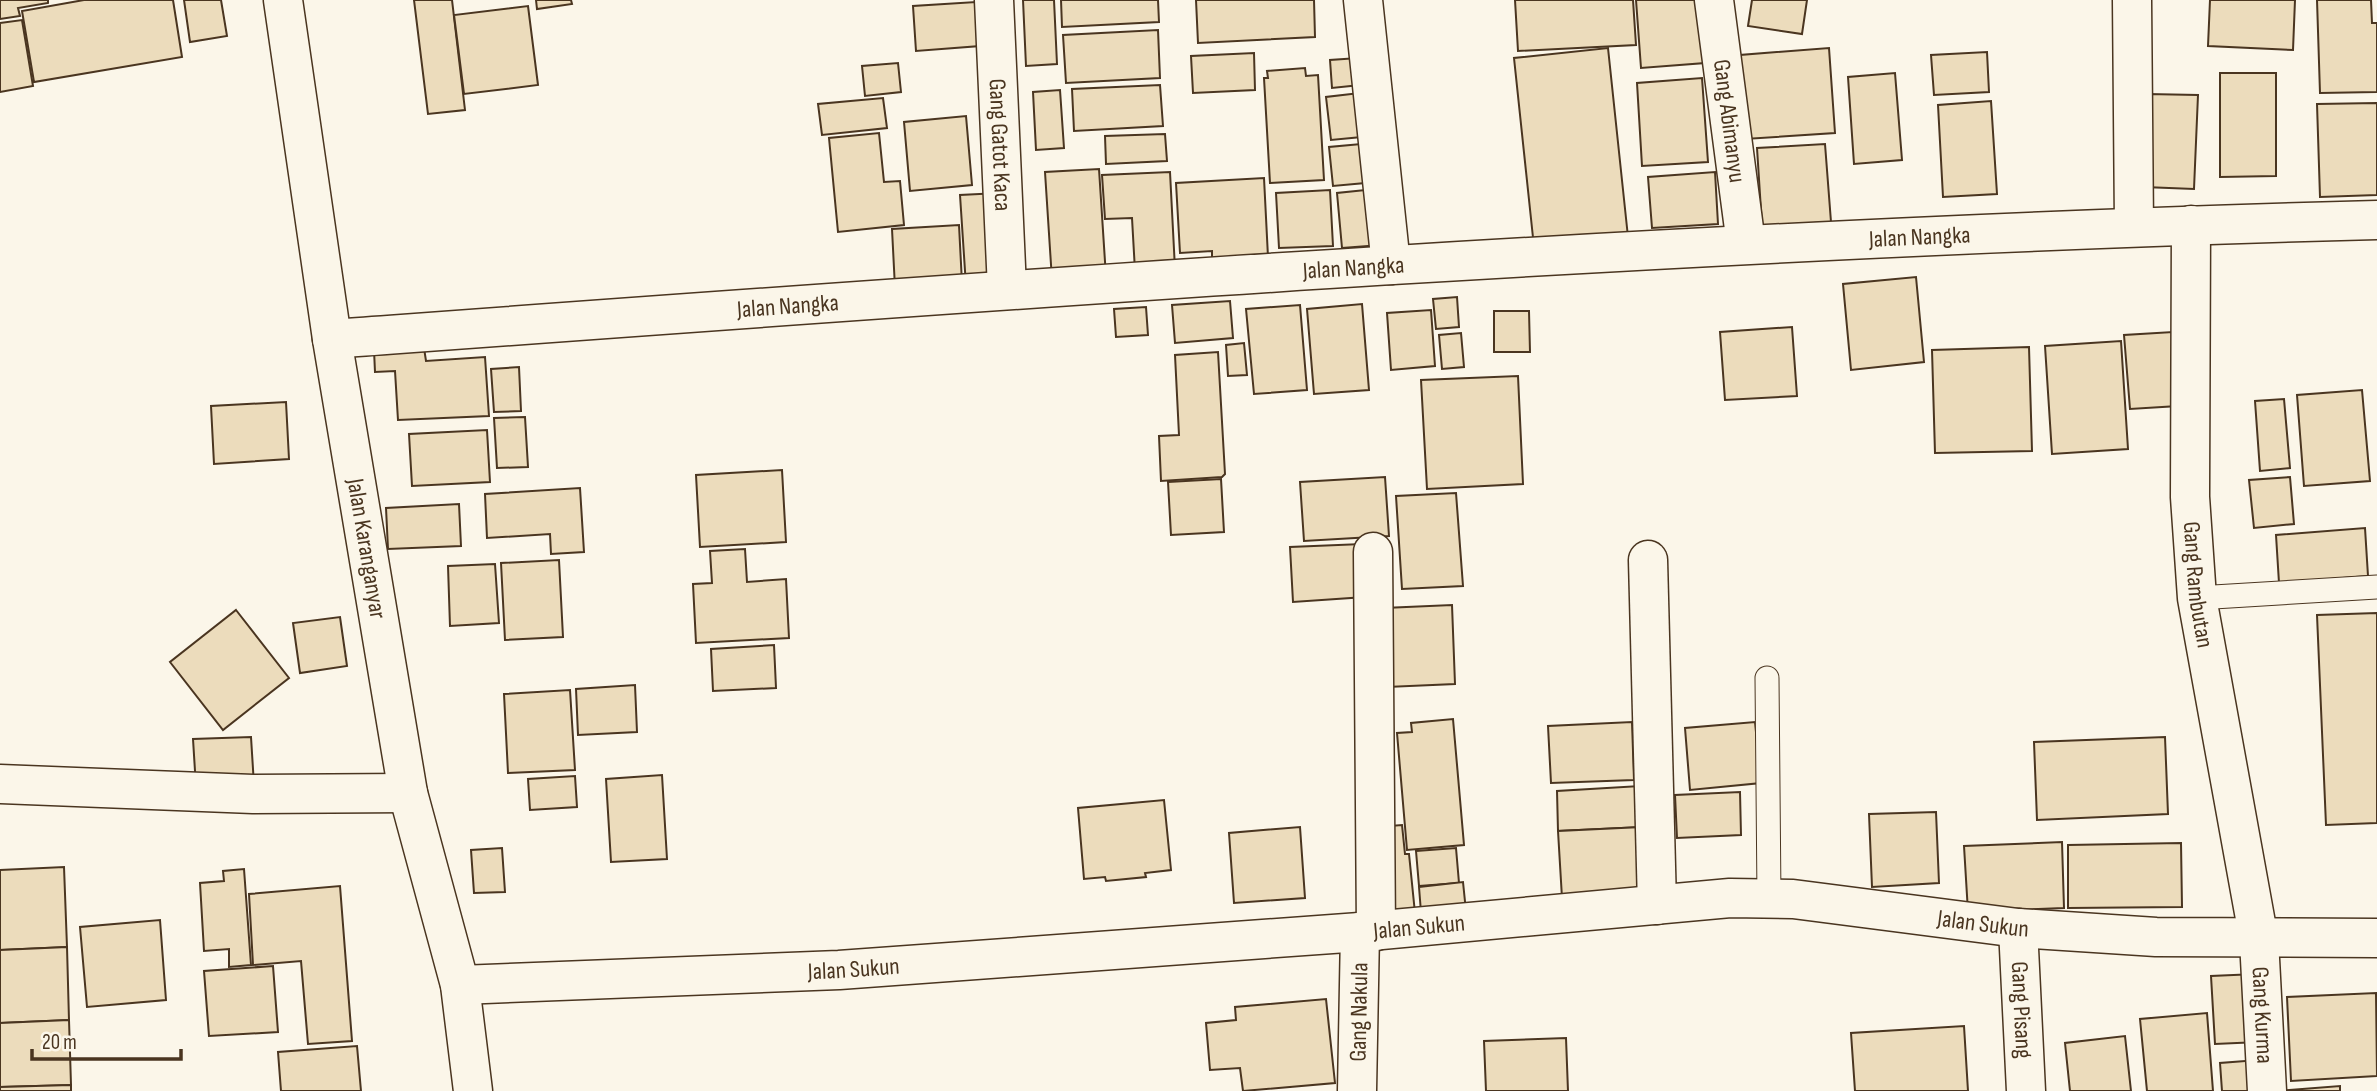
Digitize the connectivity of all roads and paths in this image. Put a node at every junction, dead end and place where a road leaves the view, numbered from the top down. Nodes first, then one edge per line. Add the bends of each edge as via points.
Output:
1 (283, 0) edge
2 (993, 0) edge
3 (1363, 0) edge
4 (1714, 0) edge
5 (2132, 0) edge
6 (2377, 220) edge
7 (2191, 225) junction
8 (2134, 227) junction
9 (1746, 244) junction
10 (1391, 265) junction
11 (1007, 289) junction
12 (332, 339) junction
13 (1373, 552) dead end
14 (1648, 559) dead end
15 (2377, 587) edge
16 (2197, 598) junction
17 (1767, 678) dead end
18 (0, 784) edge
19 (408, 793) junction
20 (1769, 898) junction
21 (1657, 905) junction
22 (2018, 928) junction
23 (1368, 932) junction
24 (2377, 938) edge
25 (2259, 940) junction
26 (460, 985) junction
27 (473, 1091) edge
28 (1357, 1091) edge
29 (2026, 1091) edge
30 (2267, 1091) edge

1 - 12 street, Jalan Karanganyar
2 - 11 street, Gang Gatot Kaca
3 - 10 street
4 - 9 street, Gang Abimanyu
5 - 8 street
6 - 7 street, Jalan Nangka
7 - 8 street, Jalan Nangka
7 - 16 street, Gang Rambutan via 2190,497
8 - 9 street, Jalan Nangka
9 - 10 street, Jalan Nangka
10 - 11 street, Jalan Nangka
11 - 12 street, Jalan Nangka
12 - 19 street, Jalan Karanganyar
13 - 23 street, Gang Nakula
14 - 21 street
15 - 16 lane
16 - 25 street, Gang Rambutan
17 - 20 lane
18 - 19 street via 253,794
19 - 26 street, Jalan Karanganyar
20 - 21 street, Jalan Sukun
20 - 22 street, Jalan Sukun
21 - 23 street, Jalan Sukun
22 - 25 street, Jalan Sukun
22 - 29 street, Gang Pisang
23 - 26 street, Jalan Sukun via 839,970
23 - 28 street, Gang Nakula
24 - 25 street, Jalan Sukun
25 - 30 street, Gang Kurma
26 - 27 street, Jalan Karanganyar

